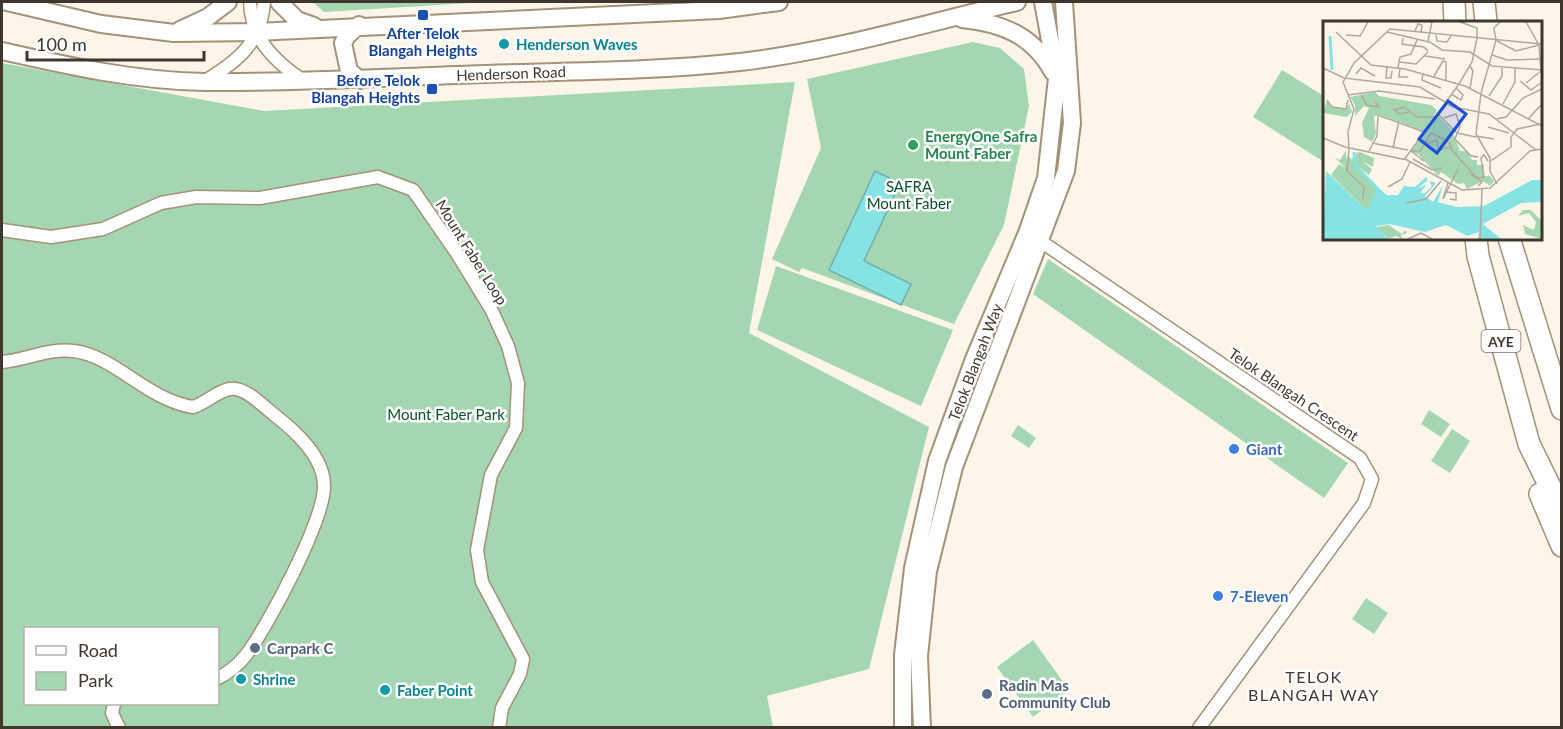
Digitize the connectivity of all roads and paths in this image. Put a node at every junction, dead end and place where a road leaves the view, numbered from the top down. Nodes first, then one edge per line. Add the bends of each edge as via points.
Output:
1 (7, 2) edge
2 (228, 2) edge
3 (250, 2) edge
4 (264, 2) edge
5 (279, 2) edge
6 (778, 2) edge
7 (1017, 2) edge
8 (1043, 2) edge
9 (1064, 2) edge
10 (1454, 2) edge
11 (1484, 2) edge
12 (755, 4) edge
13 (949, 18) junction
14 (1455, 21) edge
15 (1486, 21) edge
16 (359, 25) junction
17 (319, 27) junction
18 (256, 32) junction
19 (174, 33) junction
20 (2, 51) edge
21 (1057, 78) junction
22 (302, 80) junction
23 (360, 80) junction
24 (204, 82) junction
25 (2, 230) edge
26 (1034, 237) junction
27 (1476, 240) edge
28 (1510, 240) edge
29 (2, 362) edge
30 (1562, 409) edge
31 (1529, 444) junction
32 (1562, 511) edge
33 (1562, 546) edge
34 (219, 677) edge
35 (114, 705) edge
36 (119, 728) edge
37 (499, 728) edge
38 (903, 728) edge
39 (922, 728) edge
40 (1199, 728) edge

1 - 19 main road via 101,24
2 - 19 main road via 208,17
3 - 18 street via 250,20
4 - 18 street via 261,26
5 - 17 main road via 297,20
6 - 12 main road
7 - 13 main road, Henderson Road
8 - 21 main road, Telok Blangah Way
9 - 26 main road, Telok Blangah Way via 1072,123 1066,171
10 - 14 highway
11 - 15 highway
12 - 16 main road
13 - 21 main road via 992,22 1016,32 1036,46
13 - 23 main road, Henderson Road via 742,61 644,70
16 - 17 main road
16 - 23 main road via 343,43 349,71
17 - 18 main road
18 - 19 main road
18 - 22 street via 277,60
18 - 24 street via 236,63
20 - 24 main road, Henderson Road via 87,69
21 - 26 main road, Telok Blangah Way via 1046,178
22 - 23 main road, Henderson Road
22 - 24 main road, Henderson Road
25 - 37 street, Mount Faber Loop via 51,237 103,229 161,203 196,197 260,198 378,177 413,190 491,309 519,383 516,428 492,476 477,550 482,582 522,659 520,674 502,708
26 - 38 main road, Telok Blangah Way via 974,359 937,461 913,568 903,655
26 - 39 main road, Telok Blangah Way via 954,467 931,560 919,656
26 - 40 street, Telok Blangah Crescent via 1360,458 1372,479 1364,503
27 - 31 highway, AYE
28 - 30 highway, AYE
29 - 34 street via 57,349 77,351 97,358 154,395 193,407 237,389 284,422 308,446 324,485 314,526 284,590 245,656
31 - 32 highway, AYE
31 - 33 highway via 1541,498
35 - 36 street via 112,713

